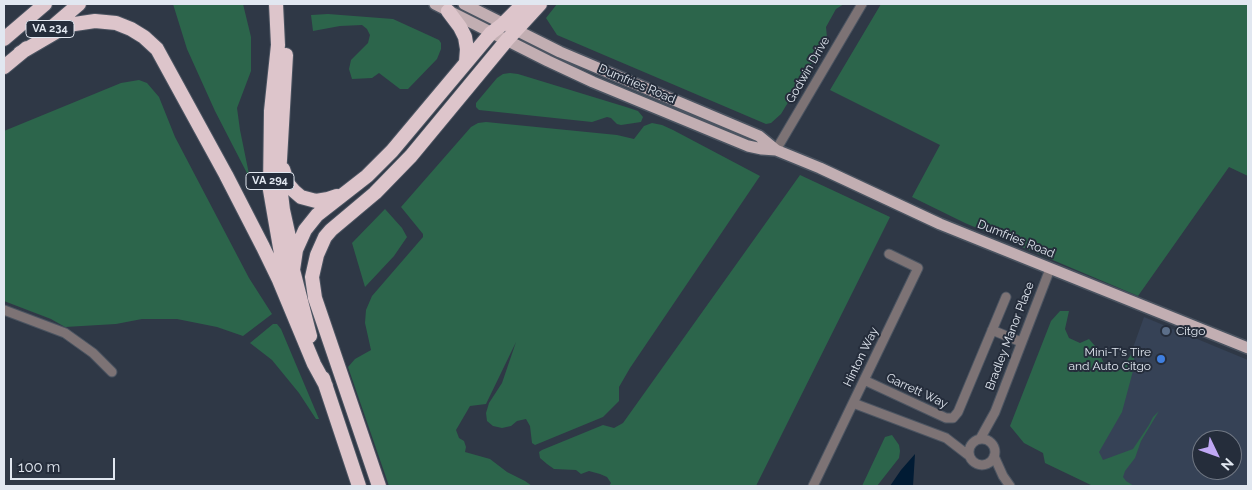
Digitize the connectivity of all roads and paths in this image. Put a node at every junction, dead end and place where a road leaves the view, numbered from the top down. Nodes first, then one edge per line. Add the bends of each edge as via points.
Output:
1 (45, 4) edge
2 (79, 4) edge
3 (276, 4) edge
4 (284, 4) edge
5 (435, 4) edge
6 (464, 4) edge
7 (523, 4) edge
8 (540, 4) edge
9 (862, 4) edge
10 (448, 11) junction
11 (503, 24) junction
12 (491, 32) junction
13 (512, 35) junction
14 (4, 39) edge
15 (20, 54) junction
16 (466, 62) junction
17 (4, 67) edge
18 (776, 150) junction
19 (280, 154) junction
20 (351, 189) junction
21 (889, 254) dead end
22 (294, 259) junction
23 (1050, 269) junction
24 (1006, 297) dead end
25 (4, 310) edge
26 (992, 330) junction
27 (1021, 342) junction
28 (1248, 348) edge
29 (314, 352) junction
30 (112, 372) dead end
31 (864, 380) junction
32 (326, 386) junction
33 (853, 403) junction
34 (995, 412) junction
35 (358, 425) junction
36 (946, 438) junction
37 (976, 441) junction
38 (992, 443) junction
39 (968, 455) junction
40 (994, 456) junction
41 (985, 465) junction
42 (1002, 476) junction
43 (359, 486) edge
44 (379, 486) edge
45 (813, 486) edge
46 (1010, 486) edge

1 - 14 highway, VA 234
2 - 15 highway, VA 234
3 - 29 highway, VA 294 via 278,45 271,111 270,190 283,265
4 - 19 highway via 287,39
5 - 10 main road, Dumfries Road
6 - 11 main road, Dumfries Road
7 - 11 highway
8 - 13 highway
9 - 18 street, Godwin Drive
10 - 12 main road, Dumfries Road
10 - 16 highway via 465,38
11 - 12 highway, VA 294
11 - 13 main road, Dumfries Road
12 - 13 main road, Dumfries Road
12 - 16 highway, VA 294
13 - 18 main road, Dumfries Road via 759,136
13 - 35 highway via 412,156 331,230 316,255 312,277 315,298
15 - 17 highway, VA 234
15 - 32 highway via 68,25 95,21 131,28 157,50 263,247
16 - 20 highway, VA 294 via 392,151
18 - 23 main road, Dumfries Road via 940,224
19 - 20 highway via 286,179 291,189 301,197 323,200
19 - 22 highway via 281,200
20 - 22 highway, VA 294 via 308,224
21 - 31 street, Hinton Way via 918,268
22 - 29 highway, VA 294 via 295,280
22 - 35 highway via 345,408
23 - 27 street, Bradley Manor Place
23 - 28 main road, Dumfries Road
24 - 26 street, Garrett Way
25 - 30 street via 65,334 93,353
26 - 27 street
26 - 31 street, Garrett Way via 953,418 946,418
27 - 34 street, Bradley Manor Place
29 - 32 highway, VA 294
31 - 33 street, Hinton Way
32 - 43 highway, VA 294
33 - 36 street
33 - 45 street, Hinton Way
34 - 37 street, Bradley Manor Place
34 - 38 street, Bradley Manor Place
35 - 44 highway
36 - 37 street
36 - 39 street
37 - 38 street via 984,439
37 - 39 street via 970,446
38 - 40 street
39 - 41 street via 973,462
40 - 41 street
40 - 42 street
41 - 42 street
42 - 46 street

